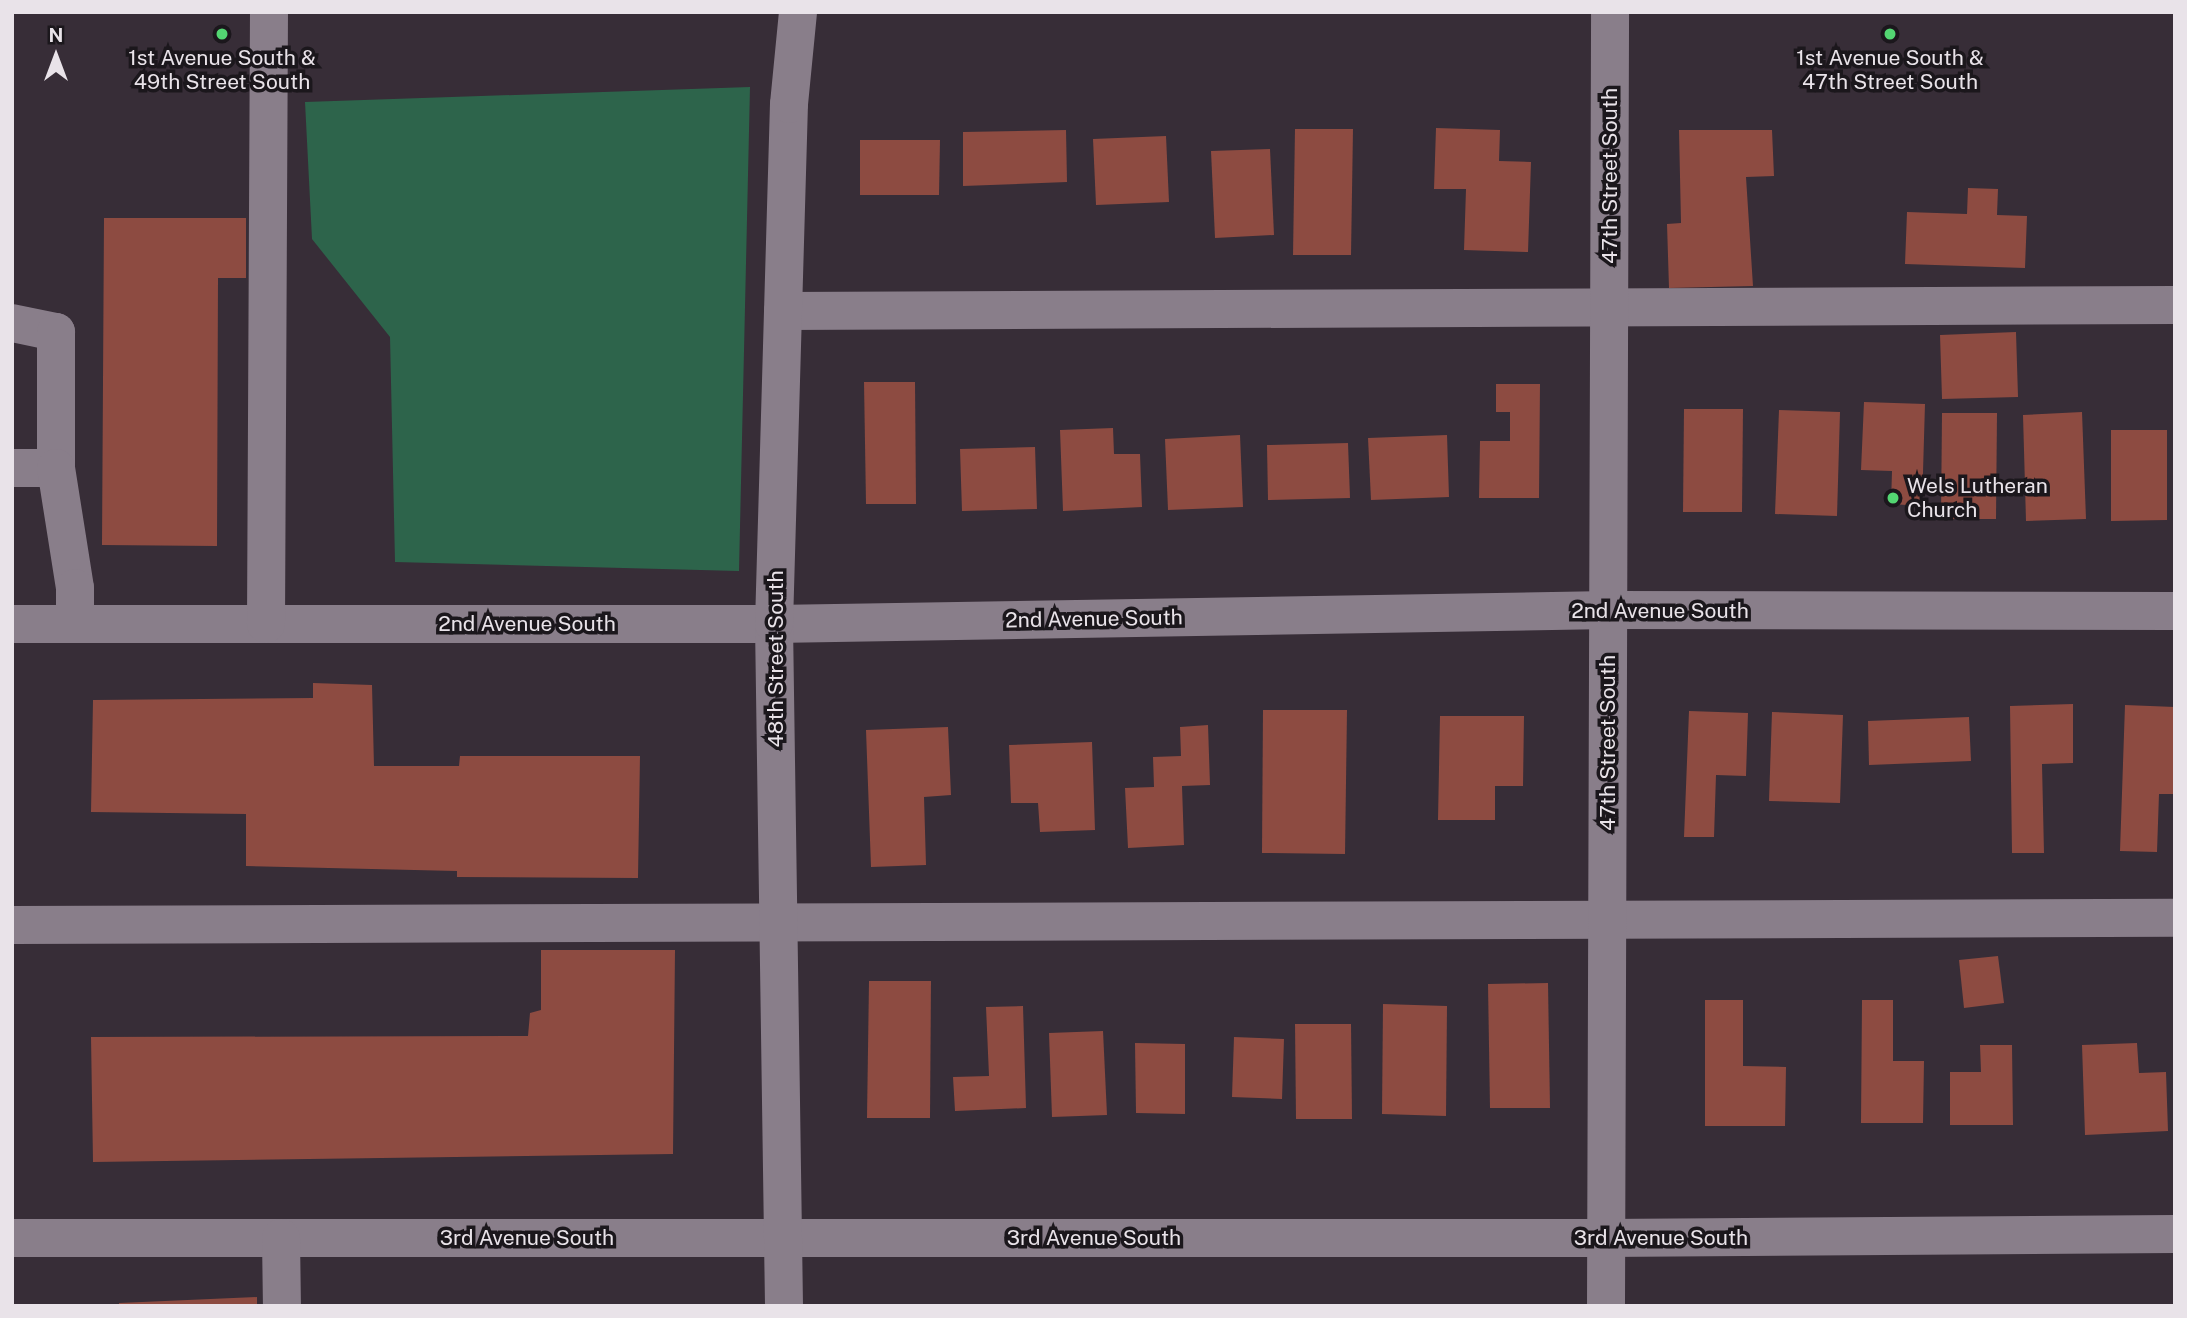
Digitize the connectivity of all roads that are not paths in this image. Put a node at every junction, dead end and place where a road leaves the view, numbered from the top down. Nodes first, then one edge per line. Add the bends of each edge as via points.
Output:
1 (269, 12) edge
2 (798, 12) edge
3 (1610, 12) edge
4 (2175, 305) edge
5 (1609, 307) junction
6 (783, 311) junction
7 (12, 323) edge
8 (12, 468) edge
9 (56, 468) junction
10 (1609, 610) junction
11 (2175, 611) edge
12 (12, 624) edge
13 (75, 624) junction
14 (266, 624) junction
15 (774, 624) junction
16 (2175, 918) edge
17 (1607, 920) junction
18 (779, 923) junction
19 (12, 925) edge
20 (2175, 1234) edge
21 (12, 1238) edge
22 (281, 1238) junction
23 (783, 1238) junction
24 (1605, 1238) junction
25 (282, 1306) edge
26 (784, 1306) edge
27 (1605, 1306) edge

1 - 14 street
2 - 6 street, 48th Street South via 789,104
3 - 5 street, 47th Street South
4 - 5 street
5 - 6 street
5 - 10 street, 47th Street South
6 - 15 street, 48th Street South
7 - 9 street via 56,332
8 - 9 street
9 - 13 street via 75,588
10 - 11 street, 2nd Avenue South
10 - 15 street, 2nd Avenue South
10 - 17 street, 47th Street South
12 - 13 street, 2nd Avenue South
13 - 14 street, 2nd Avenue South
14 - 15 street, 2nd Avenue South
15 - 18 street, 48th Street South
16 - 17 street
17 - 18 street
17 - 24 street, 47th Street South
18 - 19 street
18 - 23 street, 48th Street South
20 - 24 street, 3rd Avenue South
21 - 22 street, 3rd Avenue South
22 - 23 street, 3rd Avenue South
22 - 25 street
23 - 24 street, 3rd Avenue South
23 - 26 street, 48th Street South
24 - 27 street, 47th Street South

